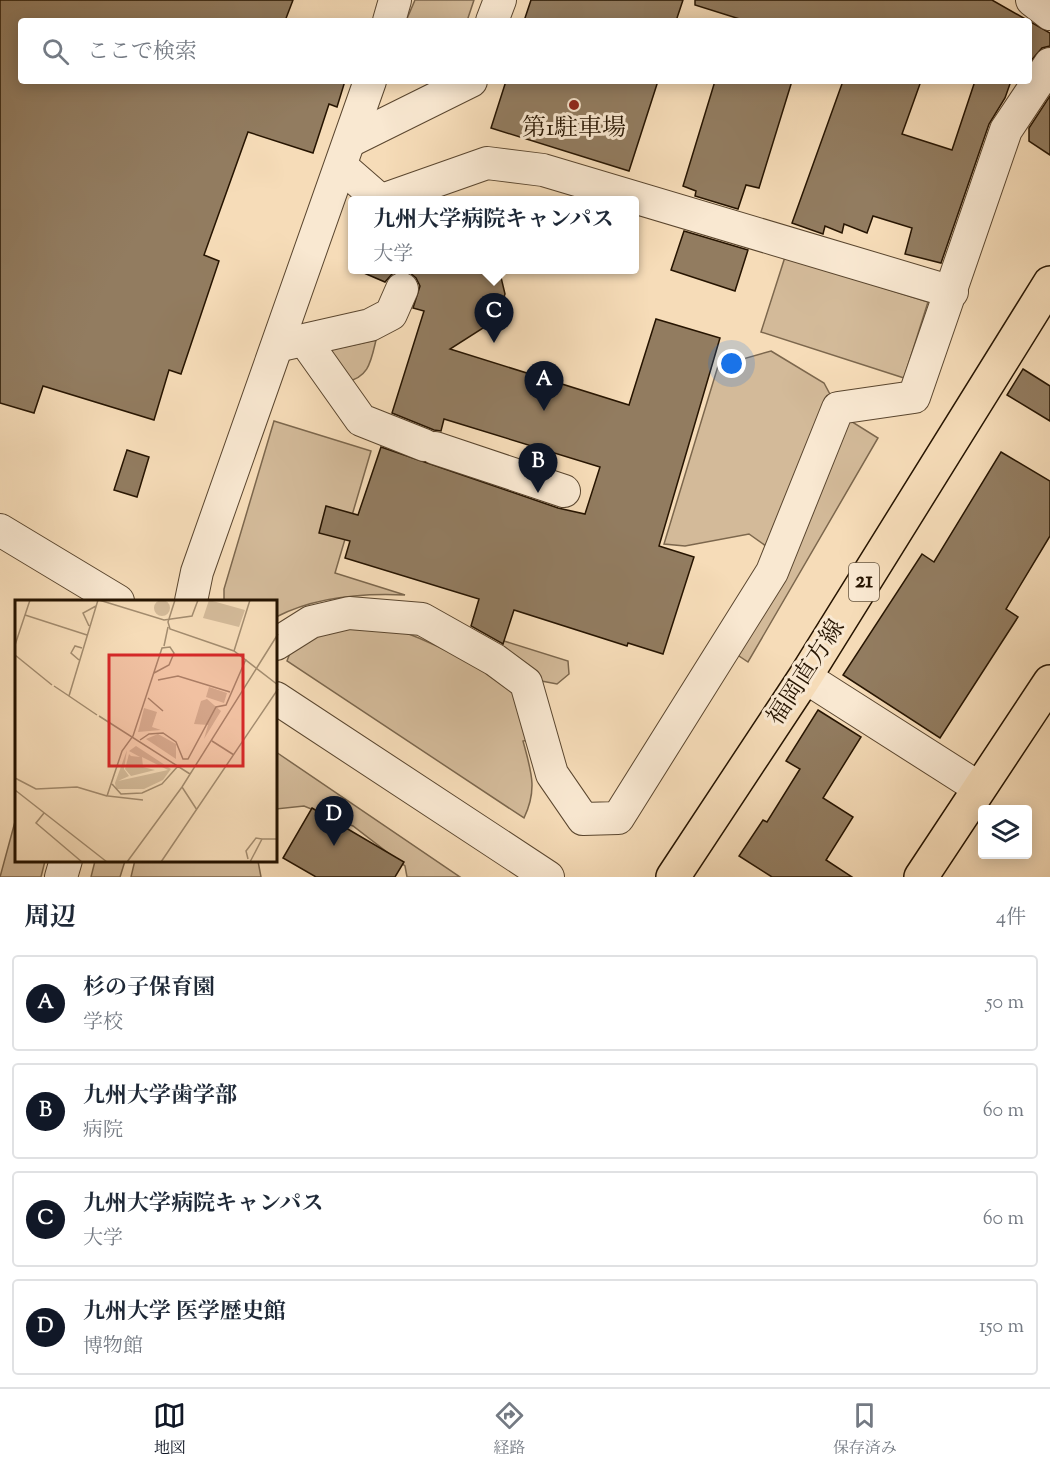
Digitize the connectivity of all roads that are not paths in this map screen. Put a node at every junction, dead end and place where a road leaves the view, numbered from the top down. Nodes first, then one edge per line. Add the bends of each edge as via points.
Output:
1 (395, 0) edge
2 (500, 0) edge
3 (1032, 0) edge
4 (1050, 14) edge
5 (390, 18) edge
6 (493, 18) edge
7 (1050, 64) edge
8 (368, 84) edge
9 (466, 84) edge
10 (346, 153) junction
11 (377, 196) edge
12 (395, 196) edge
13 (630, 196) edge
14 (639, 199) edge
15 (1050, 283) edge
16 (402, 289) dead end
17 (952, 292) junction
18 (291, 343) junction
19 (564, 491) dead end
20 (0, 530) edge
21 (116, 600) edge
22 (191, 600) edge
23 (278, 643) edge
24 (805, 677) junction
25 (1050, 682) edge
26 (278, 699) edge
27 (979, 789) junction
28 (66, 862) edge
29 (545, 876) edge
30 (61, 877) edge
31 (673, 877) edge
32 (921, 877) edge

1 - 5 street
2 - 6 street
3 - 4 street
7 - 17 street via 1006,130
8 - 10 street
9 - 10 street
10 - 11 street
10 - 18 street
12 - 13 street via 486,164 543,170
14 - 17 street
15 - 24 main road, 福岡直方線 / 21
16 - 18 street via 392,314 346,332
17 - 23 street via 914,397 838,408 772,572 618,818 583,819 552,774 526,683 495,660 422,619 349,613 311,622
18 - 19 street via 361,420
18 - 22 street via 197,572
20 - 21 street
24 - 27 street
24 - 31 main road, 福岡直方線 / 21
25 - 27 main road
26 - 29 street
27 - 32 main road
28 - 30 street

